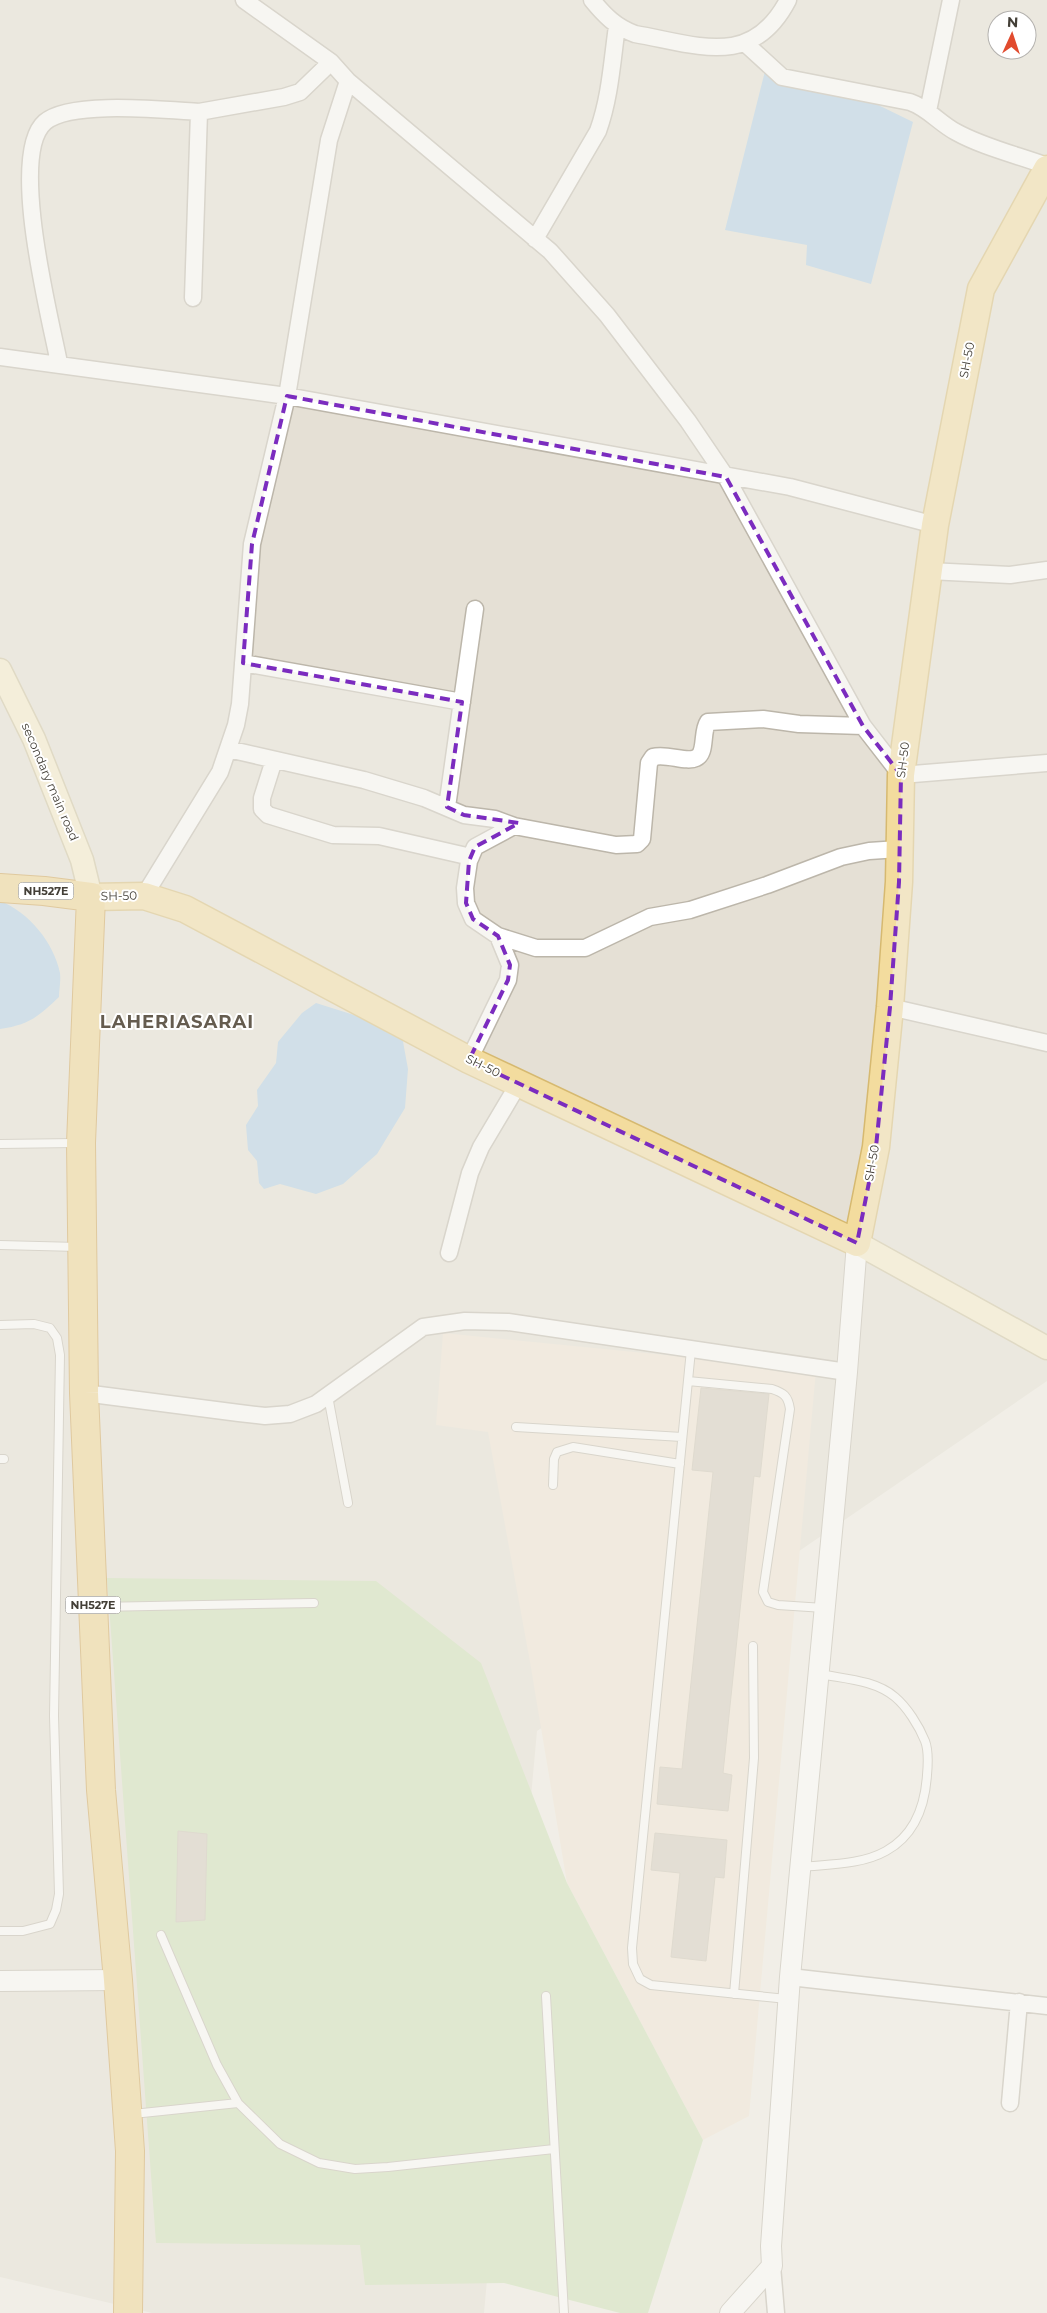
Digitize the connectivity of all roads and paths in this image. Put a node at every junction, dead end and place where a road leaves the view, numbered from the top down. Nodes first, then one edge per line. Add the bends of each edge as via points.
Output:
1 (244, 0) edge
2 (592, 0) edge
3 (788, 0) edge
4 (951, 0) edge
5 (617, 26) junction
6 (746, 44) junction
7 (331, 62) junction
8 (348, 81) junction
9 (928, 111) junction
10 (199, 112) junction
11 (1046, 173) edge
12 (535, 239) junction
13 (193, 298) dead end
14 (0, 357) edge
15 (59, 363) junction
16 (287, 396) junction
17 (726, 477) junction
18 (935, 526) junction
19 (1047, 570) edge
20 (929, 571) junction
21 (475, 609) dead end
22 (243, 663) junction
23 (0, 670) edge
24 (462, 702) junction
25 (863, 726) junction
26 (228, 749) junction
27 (274, 760) junction
28 (1047, 763) edge
29 (901, 775) junction
30 (447, 808) junction
31 (514, 826) junction
32 (899, 849) junction
33 (471, 856) junction
34 (0, 888) edge
35 (91, 896) junction
36 (144, 896) junction
37 (498, 936) junction
38 (890, 1007) junction
39 (1047, 1043) edge
40 (469, 1060) junction
41 (518, 1083) junction
42 (81, 1142) junction
43 (0, 1144) edge
44 (857, 1243) junction
45 (0, 1245) edge
46 (81, 1247) junction
47 (449, 1253) dead end
48 (0, 1325) edge
49 (1047, 1348) edge
50 (691, 1350) junction
51 (847, 1372) junction
52 (688, 1381) junction
53 (84, 1393) junction
54 (328, 1396) junction
55 (516, 1427) dead end
56 (682, 1437) junction
57 (680, 1464) junction
58 (553, 1485) dead end
59 (348, 1503) dead end
60 (314, 1603) dead end
61 (93, 1607) junction
62 (824, 1608) junction
63 (754, 1646) dead end
64 (818, 1674) junction
65 (800, 1867) junction
66 (0, 1931) edge
67 (161, 1935) dead end
68 (790, 1977) junction
69 (118, 1980) junction
70 (0, 1981) edge
71 (734, 1994) junction
72 (546, 1996) dead end
73 (788, 1999) junction
74 (1019, 2002) junction
75 (1047, 2006) edge
76 (238, 2103) junction
77 (1010, 2103) dead end
78 (127, 2115) junction
79 (554, 2148) junction
80 (772, 2266) junction
81 (128, 2313) edge
82 (564, 2313) edge
83 (730, 2313) edge
84 (776, 2313) edge

1 - 7 street
2 - 5 street
3 - 6 street via 766,32
4 - 9 street
5 - 6 street via 635,34 704,46 726,48
5 - 12 street via 606,105 598,131
6 - 9 street via 782,77 910,102
7 - 8 street
7 - 10 street via 300,92
8 - 12 street
8 - 16 street via 329,140
9 - 11 street via 965,136
10 - 13 street
10 - 15 street via 92,109 58,115 45,122 36,133 29,176 32,217
11 - 18 main road, SH-50 via 980,289
12 - 17 street via 550,251 607,315
14 - 15 street
15 - 16 street
16 - 17 street
16 - 22 street via 252,544
17 - 18 street via 790,487
17 - 25 street
18 - 20 main road, SH-50
19 - 20 street via 1010,576
20 - 29 main road, SH-50
21 - 24 street
22 - 24 street
22 - 26 street via 240,704
23 - 35 main road, secondary main road via 34,739 82,860
24 - 30 street
25 - 29 street
25 - 31 street via 763,719 708,722 704,727 699,757 693,760 662,754 653,757 642,839 637,844 616,845
26 - 27 street
26 - 36 street via 220,772
27 - 30 street via 364,780
27 - 33 street via 262,798 262,809 268,814 333,835 379,836
28 - 29 street
29 - 32 main road, SH-50
30 - 31 street
31 - 33 street via 475,847
32 - 37 street via 841,857 690,910 650,917 585,948 536,948
32 - 38 main road, SH-50
33 - 37 street via 465,888 466,904 473,919
34 - 35 highway, SH-50 / NH527E
35 - 36 main road, SH-50
35 - 42 highway, NH527E
36 - 40 main road, SH-50 via 185,909 220,926
37 - 40 street via 510,965 508,980
38 - 39 street
38 - 44 main road, SH-50 via 876,1147
40 - 41 main road, SH-50
41 - 44 main road, SH-50
41 - 47 street via 481,1147 470,1173
42 - 43 lane
42 - 46 highway, NH527E
44 - 49 main road
44 - 51 street
45 - 46 lane
46 - 53 highway, NH527E
48 - 66 lane via 34,1324 50,1328 57,1338 60,1355 54,1716 59,1894 50,1924 23,1931
50 - 51 street
50 - 52 lane
50 - 54 street via 508,1322 437,1324 422,1328
51 - 62 street
52 - 56 lane
52 - 62 lane via 772,1389 783,1392 789,1399 763,1592 768,1602 778,1605
53 - 54 street via 264,1416 290,1414
53 - 61 highway, NH527E
54 - 59 lane
55 - 56 lane
56 - 57 lane
57 - 58 lane via 564,1448 554,1459
57 - 71 lane via 633,1964 640,1979 652,1985
60 - 61 lane
61 - 69 highway, NH527E via 101,1790
62 - 64 street
63 - 71 lane via 754,1758
64 - 65 street
64 - 65 lane via 867,1683 897,1698 926,1742 926,1795 907,1835 888,1850 867,1860
65 - 68 street
67 - 76 lane via 217,2065
68 - 73 street
68 - 74 street
69 - 70 street
69 - 78 highway, NH527E
71 - 73 lane
72 - 79 lane
73 - 80 street
74 - 75 street
74 - 77 street
76 - 78 lane
76 - 79 lane via 280,2144 319,2163 355,2169
78 - 81 highway, NH527E via 130,2151
79 - 82 lane
80 - 83 street
80 - 84 street

